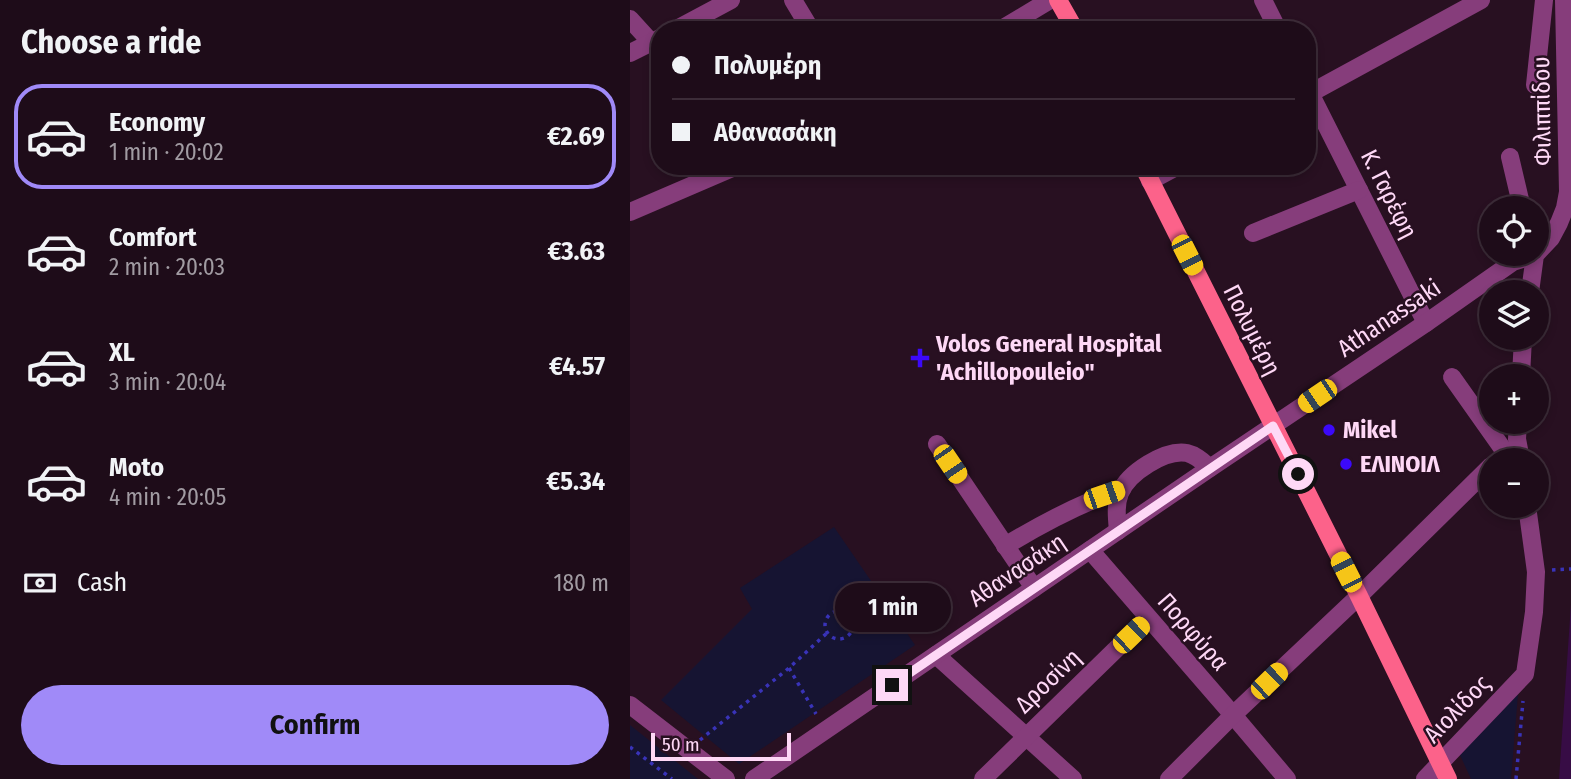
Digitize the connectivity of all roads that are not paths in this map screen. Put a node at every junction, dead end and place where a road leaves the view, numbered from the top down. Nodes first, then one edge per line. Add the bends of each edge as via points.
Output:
1 (732, 0) edge
2 (793, 0) edge
3 (1050, 0) edge
4 (1058, 0) edge
5 (1263, 0) edge
6 (1481, 0) edge
7 (1544, 0) edge
8 (1564, 0) edge
9 (630, 19) edge
10 (692, 21) edge
11 (806, 21) edge
12 (1015, 21) edge
13 (1070, 21) edge
14 (1274, 21) edge
15 (651, 38) edge
16 (651, 46) edge
17 (630, 53) edge
18 (1535, 85) dead end
19 (1316, 88) edge
20 (1316, 107) edge
21 (1510, 158) dead end
22 (715, 175) edge
23 (1148, 175) edge
24 (1359, 190) junction
25 (1519, 196) edge
26 (630, 212) edge
27 (1253, 233) dead end
28 (1549, 240) edge
29 (1507, 266) edge
30 (1426, 323) junction
31 (1452, 377) dead end
32 (1273, 426) junction
33 (937, 444) dead end
34 (1512, 447) edge
35 (1210, 468) junction
36 (1479, 478) edge
37 (1122, 489) junction
38 (1529, 518) edge
39 (1118, 531) junction
40 (1005, 546) junction
41 (1090, 550) junction
42 (1034, 588) junction
43 (1359, 596) junction
44 (1148, 618) junction
45 (936, 655) junction
46 (630, 705) edge
47 (1233, 715) junction
48 (1027, 736) junction
49 (1444, 770) edge
50 (726, 779) edge
51 (754, 779) edge
52 (983, 779) edge
53 (1073, 779) edge
54 (1169, 779) edge
55 (1287, 779) edge
56 (1425, 779) edge

1 - 10 street
2 - 11 street
3 - 12 street
4 - 13 main road
5 - 14 street
6 - 19 street
7 - 18 street
8 - 28 street, Φιλιππίδου via 1568,192
9 - 15 street
16 - 17 street
20 - 24 street, Κ. Γαρέφη
21 - 25 street
22 - 26 street
23 - 32 main road, Πολυμέρη
24 - 27 street
24 - 30 street, Κ. Γαρέφη
29 - 30 street, Athanassaki
30 - 32 street, Athanassaki
31 - 34 street
32 - 35 street, Αθανασάκη
32 - 43 main road, Πολυμέρη
33 - 40 street
35 - 37 street via 1188,453 1171,454 1137,472
35 - 39 street, Αθανασάκη
36 - 43 street
37 - 39 street via 1116,508
37 - 40 street via 1059,515
38 - 49 street, Αιολίδος via 1536,572 1525,674
39 - 41 street, Αθανασάκη
40 - 42 street
41 - 42 street, Αθανασάκη
41 - 44 street, Πορφύρα
42 - 45 street, Αθανασάκη
43 - 47 street
43 - 49 main road, Πολυμέρη
44 - 47 street, Πορφύρα
44 - 48 street, Δροσίνη
45 - 48 street
45 - 51 street, Αθανασάκη
46 - 50 street
47 - 54 street
47 - 55 street, Πορφύρα
48 - 52 street, Δροσίνη
48 - 53 street
49 - 56 street, Αιολίδος

